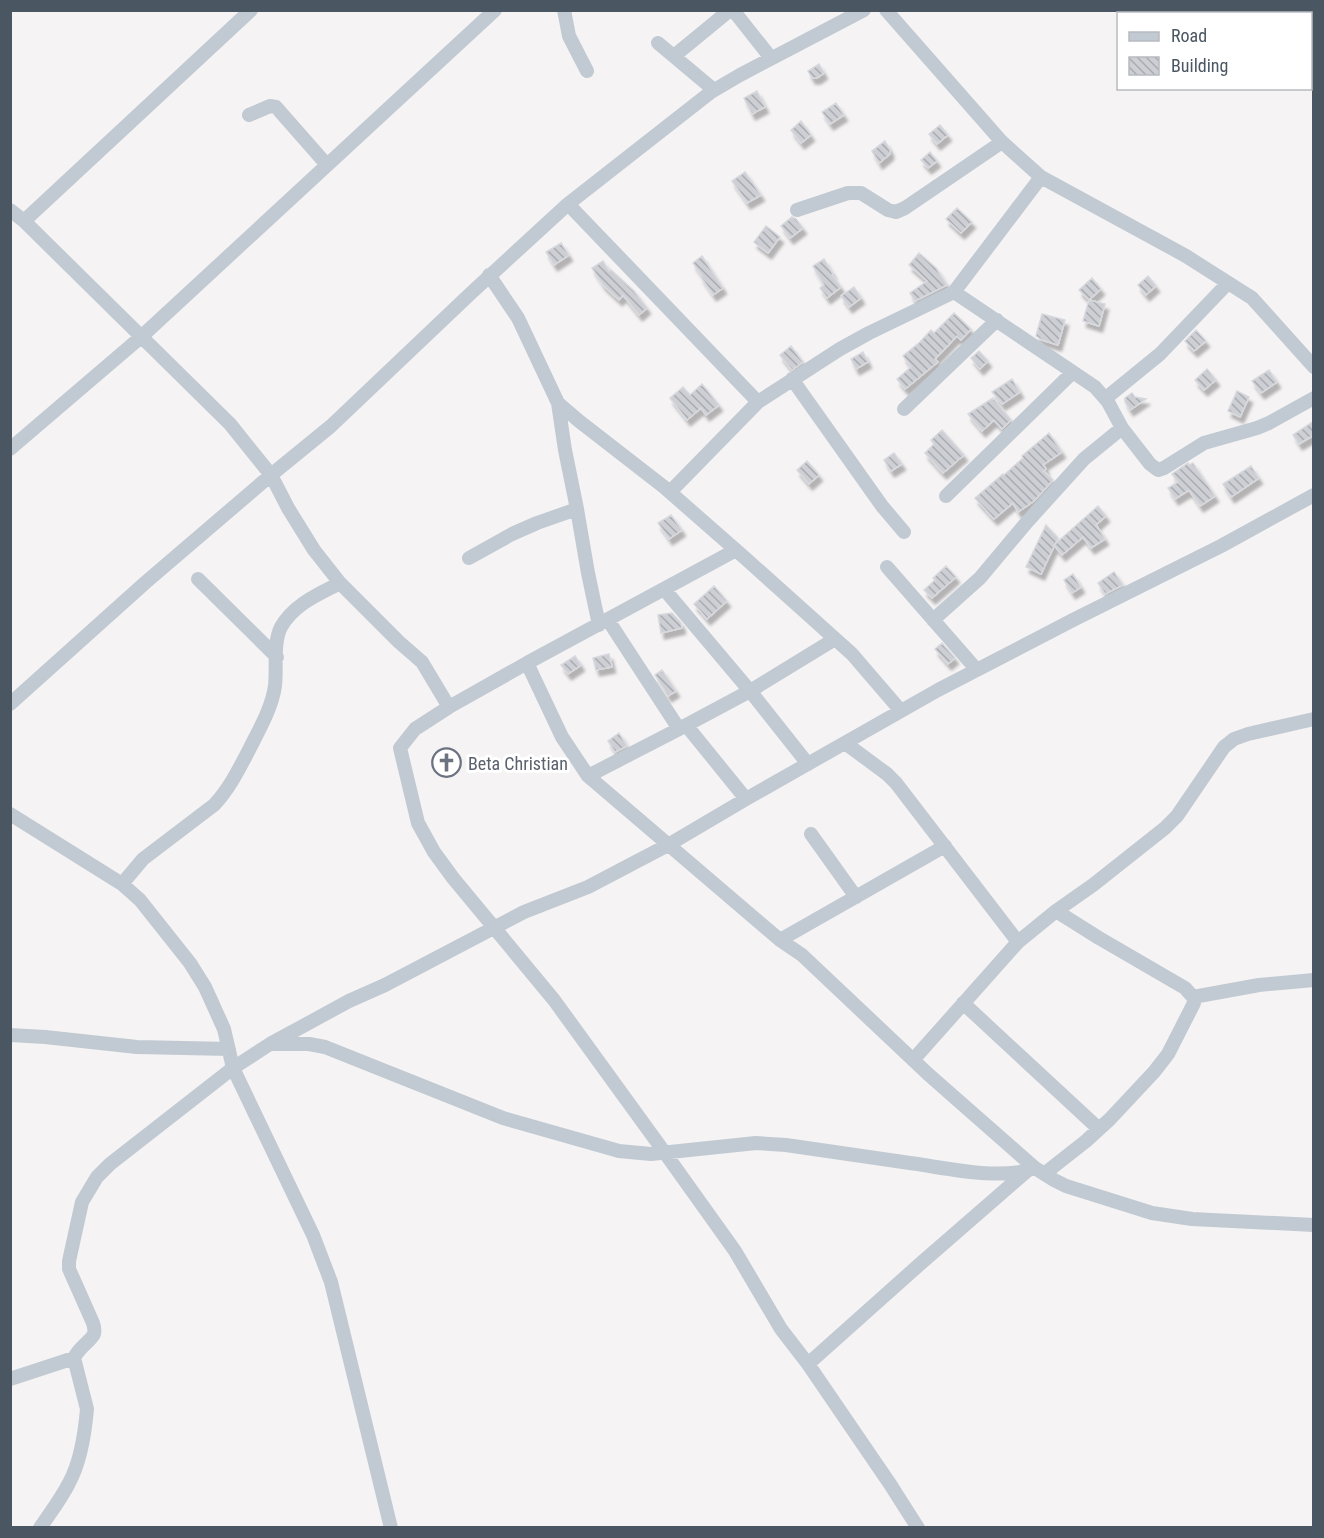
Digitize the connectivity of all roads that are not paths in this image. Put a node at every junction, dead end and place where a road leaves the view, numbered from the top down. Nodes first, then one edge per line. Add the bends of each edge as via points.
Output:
1 (251, 10) edge
2 (495, 10) edge
3 (564, 10) edge
4 (732, 10) edge
5 (864, 10) edge
6 (886, 10) edge
7 (658, 43) dead end
8 (674, 56) junction
9 (771, 58) junction
10 (587, 71) dead end
11 (714, 90) junction
12 (249, 115) dead end
13 (1002, 142) junction
14 (327, 165) junction
15 (1041, 177) junction
16 (568, 204) junction
17 (10, 210) edge
18 (797, 210) dead end
19 (24, 221) junction
20 (489, 276) junction
21 (1228, 283) junction
22 (954, 292) junction
23 (997, 320) junction
24 (141, 337) junction
25 (1314, 367) edge
26 (1072, 373) junction
27 (792, 379) junction
28 (1106, 398) junction
29 (1314, 398) edge
30 (758, 402) junction
31 (558, 403) junction
32 (904, 409) dead end
33 (1122, 428) junction
34 (10, 449) edge
35 (271, 475) junction
36 (670, 492) junction
37 (1314, 495) edge
38 (946, 496) dead end
39 (577, 509) junction
40 (904, 532) dead end
41 (736, 550) junction
42 (469, 558) dead end
43 (886, 567) dead end
44 (198, 579) dead end
45 (340, 583) junction
46 (664, 590) junction
47 (933, 620) junction
48 (603, 622) junction
49 (835, 639) junction
50 (277, 657) junction
51 (527, 663) junction
52 (977, 670) junction
53 (750, 691) junction
54 (10, 704) edge
55 (449, 707) junction
56 (901, 711) junction
57 (1314, 719) edge
58 (683, 727) junction
59 (844, 743) junction
60 (808, 764) junction
61 (588, 776) junction
62 (746, 799) junction
63 (10, 814) edge
64 (811, 834) dead end
65 (668, 845) junction
66 (945, 846) junction
67 (122, 884) junction
68 (856, 897) junction
69 (1056, 911) junction
70 (495, 928) junction
71 (780, 940) junction
72 (1018, 942) junction
73 (1314, 980) edge
74 (1193, 997) junction
75 (963, 1003) junction
76 (10, 1035) edge
77 (270, 1044) junction
78 (229, 1049) junction
79 (913, 1060) junction
80 (233, 1068) junction
81 (1099, 1129) junction
82 (665, 1153) junction
83 (1035, 1171) junction
84 (1311, 1223) edge
85 (74, 1358) junction
86 (808, 1364) junction
87 (10, 1379) edge
88 (40, 1527) edge
89 (391, 1527) edge
90 (918, 1527) edge

1 - 19 street
2 - 14 street
3 - 10 street via 569,36
4 - 8 street
4 - 9 street
5 - 9 street
6 - 13 street
7 - 8 street
8 - 11 street
9 - 11 street
11 - 16 street
12 - 14 street via 276,107
13 - 15 street
13 - 18 street via 896,212 861,193 848,193
14 - 24 street
15 - 21 street
15 - 22 street
16 - 20 street
16 - 30 street
17 - 19 street
19 - 24 street
20 - 31 street via 518,318
20 - 35 street via 331,426
21 - 25 street via 1252,298
21 - 28 street via 1160,354
22 - 23 street
22 - 27 street via 869,333
23 - 26 street
23 - 32 street
24 - 34 street
24 - 35 street via 230,424
26 - 28 street
26 - 38 street
27 - 30 street
27 - 40 street
28 - 33 street
29 - 33 street via 1257,428 1204,443 1158,470
30 - 36 street
31 - 36 street
31 - 39 street
33 - 47 street via 1084,459 980,578
35 - 45 street via 314,550
35 - 54 street
36 - 41 street
37 - 52 street
39 - 42 street via 512,534
39 - 48 street via 588,573
41 - 46 street
41 - 49 street
43 - 47 street
44 - 50 street
45 - 50 street via 294,610 281,627
45 - 55 street via 422,662
46 - 48 street
46 - 53 street
47 - 52 street
48 - 51 street
48 - 58 street
49 - 53 street
49 - 56 street
50 - 67 street via 275,688 264,720 224,795 143,859
51 - 55 street
51 - 61 street via 562,737
52 - 56 street
53 - 58 street
53 - 60 street
55 - 70 street via 415,729 401,744 400,752 418,823 453,878
56 - 59 street
57 - 69 street via 1234,739 1224,747 1165,828
58 - 61 street
58 - 62 street
59 - 60 street
59 - 66 street via 888,774
60 - 62 street
61 - 65 street
62 - 65 street
63 - 67 street
64 - 68 street
65 - 70 street via 588,887
65 - 71 street
66 - 68 street
66 - 72 street
67 - 78 street via 140,900 190,963 205,987
68 - 71 street
69 - 72 street
69 - 74 street via 1185,988
70 - 77 street
70 - 82 street via 554,1000
71 - 79 street
72 - 75 street
73 - 74 street
74 - 81 street via 1194,1003 1168,1054
75 - 79 street
75 - 81 street
76 - 78 street via 137,1047
77 - 80 street
77 - 82 street via 325,1047 503,1118 619,1151
78 - 80 street
79 - 83 street
80 - 85 street via 110,1164 82,1202 69,1269 95,1331
80 - 89 street via 313,1235 331,1282
81 - 83 street
82 - 83 street via 756,1143 971,1172
82 - 86 street
83 - 84 street via 1066,1186 1152,1213 1192,1219
83 - 86 street via 920,1264
85 - 87 street
85 - 88 street via 87,1409 77,1463 69,1483
86 - 90 street

